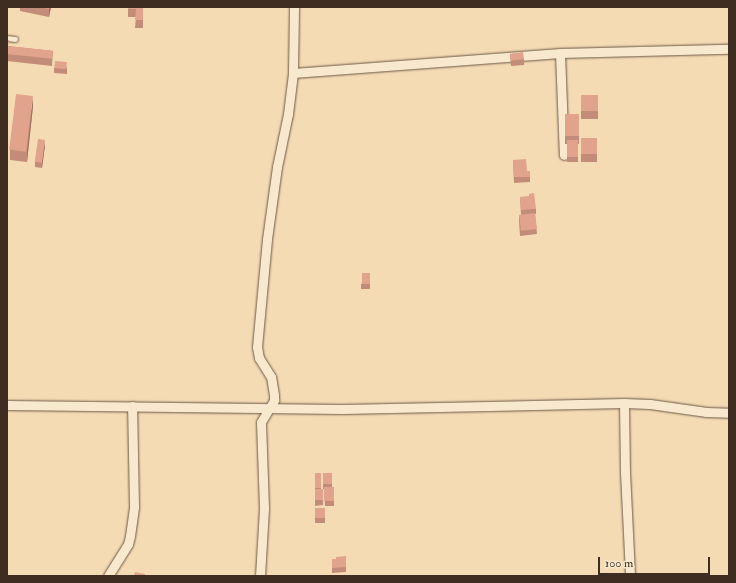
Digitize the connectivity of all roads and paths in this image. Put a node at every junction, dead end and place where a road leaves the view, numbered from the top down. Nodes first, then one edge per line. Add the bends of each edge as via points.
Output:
1 (294, 7) edge
2 (7, 38) edge
3 (15, 39) dead end
4 (729, 49) edge
5 (560, 53) junction
6 (293, 73) junction
7 (564, 155) dead end
8 (624, 403) junction
9 (7, 405) edge
10 (132, 406) junction
11 (269, 409) junction
12 (729, 412) edge
13 (108, 576) edge
14 (260, 576) edge
15 (630, 576) edge

1 - 6 street
2 - 3 lane
4 - 5 street
5 - 6 street
5 - 7 street
6 - 11 street via 266,244 257,347 273,383 274,400
8 - 11 street
8 - 12 street
8 - 15 street
9 - 10 street
10 - 11 street
10 - 13 street via 134,506 130,536 128,544
11 - 14 street via 261,422 264,489

